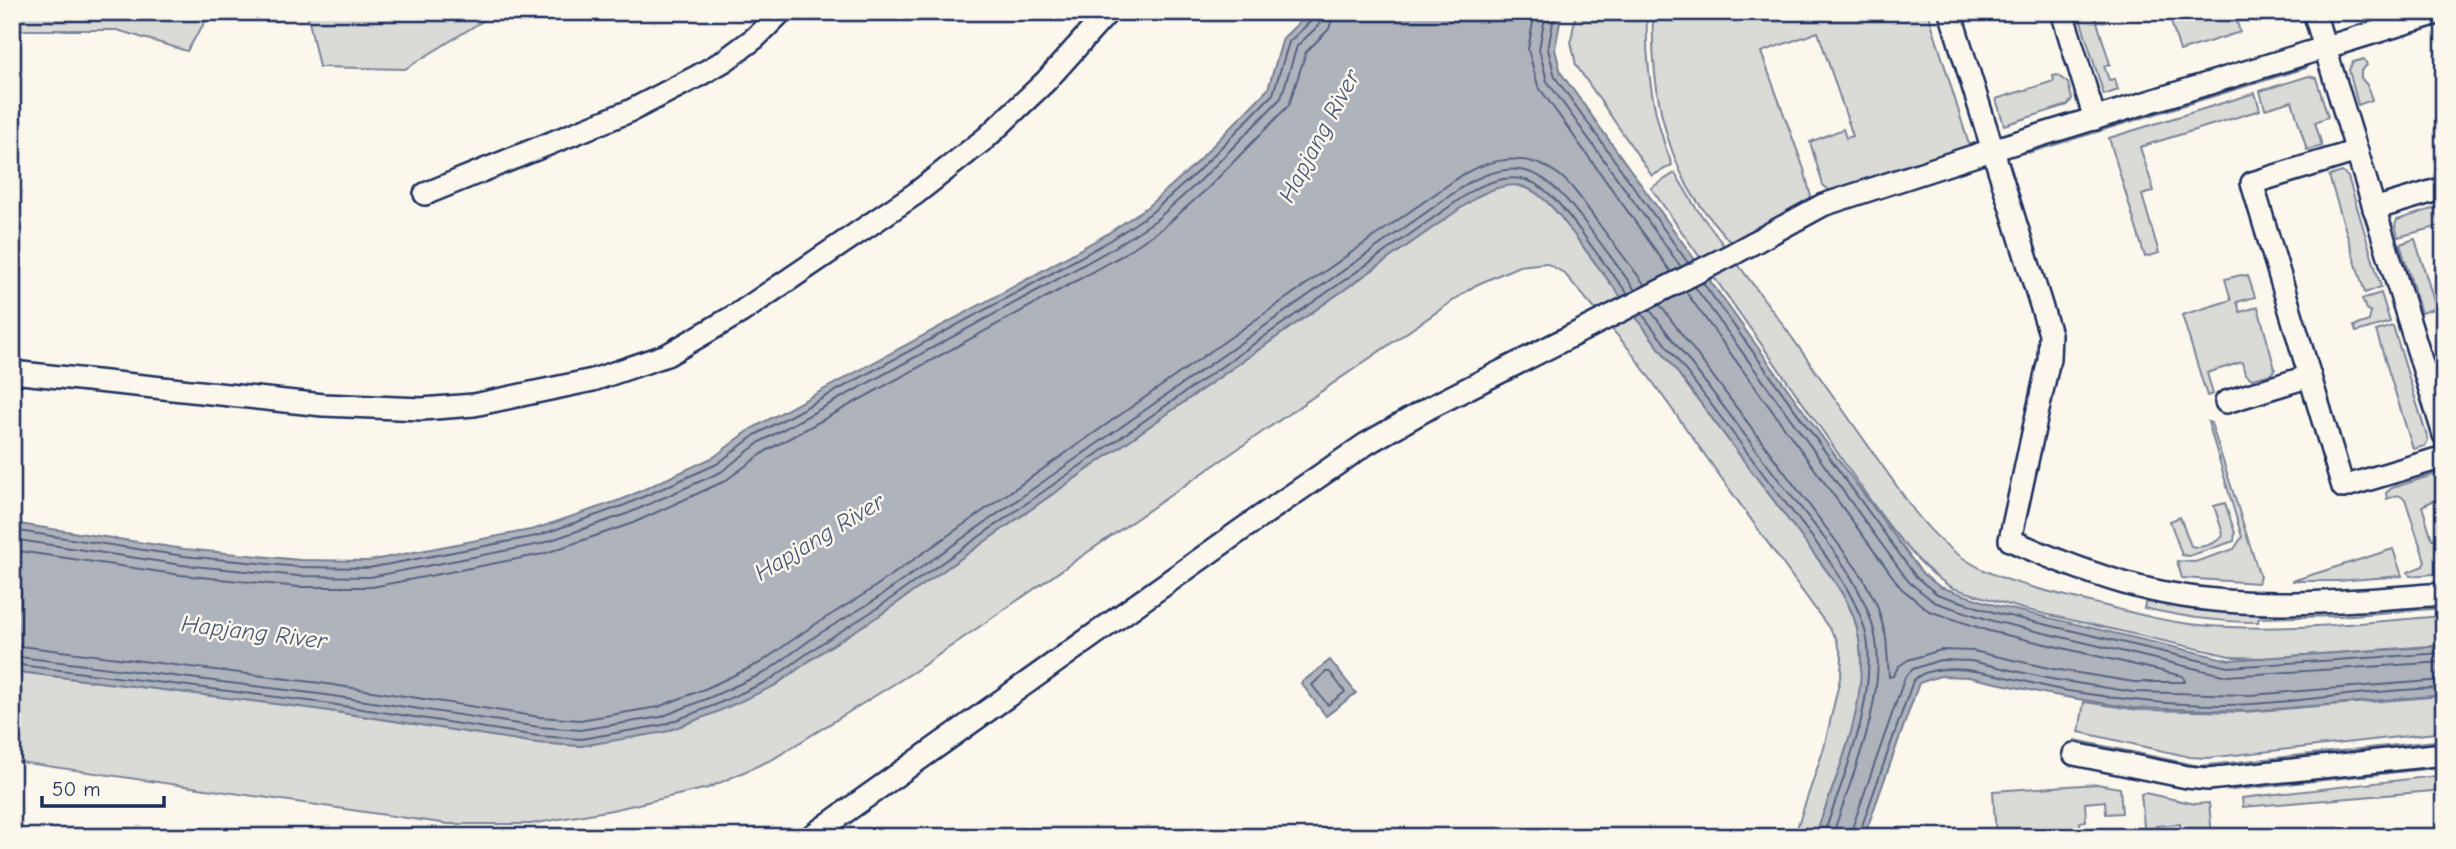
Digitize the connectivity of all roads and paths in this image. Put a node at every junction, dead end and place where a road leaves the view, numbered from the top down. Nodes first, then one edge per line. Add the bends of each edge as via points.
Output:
1 (781, 12) edge
2 (1108, 12) edge
3 (1950, 12) edge
4 (2062, 12) edge
5 (2314, 12) edge
6 (2441, 12) edge
7 (2325, 48) junction
8 (2095, 119) junction
9 (1992, 150) junction
10 (2357, 151) junction
11 (2444, 188) edge
12 (425, 194) dead end
13 (2374, 209) junction
14 (12, 372) edge
15 (2310, 376) junction
16 (2226, 402) dead end
17 (2444, 435) edge
18 (2444, 457) edge
19 (2444, 594) edge
20 (2074, 754) dead end
21 (2444, 754) edge
22 (810, 837) edge

1 - 12 street via 755,38 696,78 630,111
2 - 14 street via 986,138 915,194 699,337 667,355 593,380 474,405 422,409 323,405
3 - 9 street
4 - 8 street
5 - 7 street
6 - 7 street
7 - 8 street
7 - 10 street
8 - 9 street
9 - 19 street via 2051,347 2010,540 2106,578 2193,598 2281,604
9 - 22 street via 1823,205 1366,444
10 - 13 street
10 - 15 street via 2252,183
11 - 13 street
13 - 17 street
15 - 16 street
15 - 18 street via 2343,487
20 - 21 street via 2208,779

